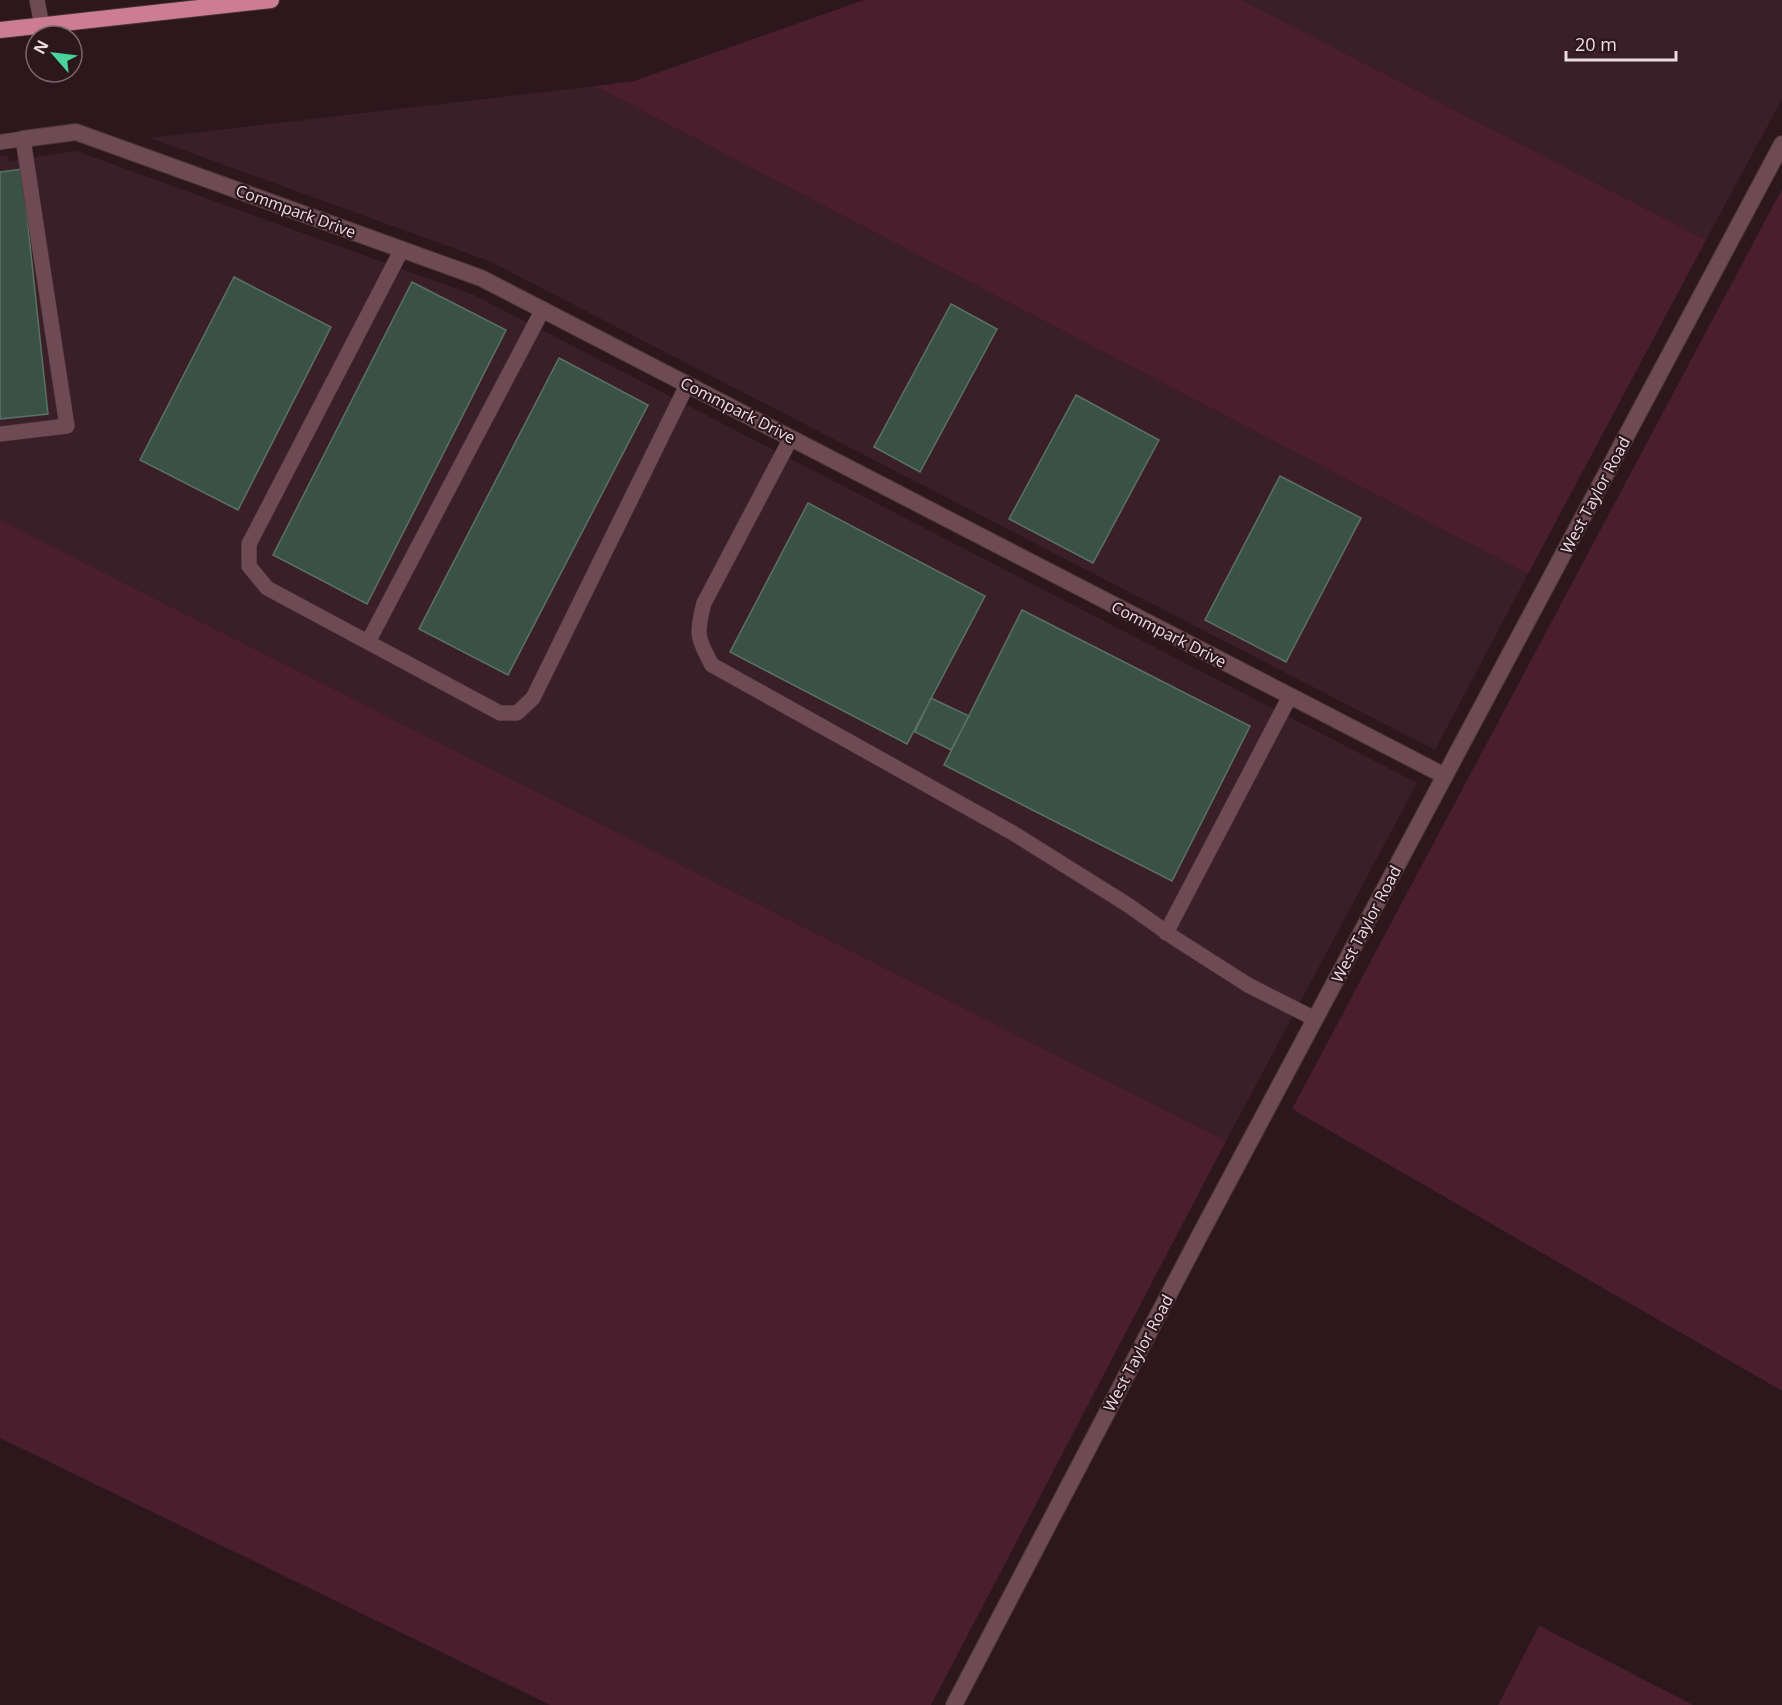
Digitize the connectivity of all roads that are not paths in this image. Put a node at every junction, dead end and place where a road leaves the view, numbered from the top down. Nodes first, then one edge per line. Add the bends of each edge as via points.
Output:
1 (37, 0) edge
2 (271, 0) edge
3 (42, 24) edge
4 (60, 24) edge
5 (24, 28) edge
6 (0, 30) edge
7 (23, 139) junction
8 (0, 142) edge
9 (1782, 144) edge
10 (402, 249) junction
11 (543, 309) junction
12 (687, 385) junction
13 (0, 434) edge
14 (791, 438) junction
15 (368, 642) junction
16 (1290, 696) junction
17 (1445, 776) junction
18 (1166, 933) junction
19 (1315, 1019) junction
20 (954, 1705) edge

1 - 3 lane
2 - 4 highway
5 - 6 highway
7 - 8 lane, Commpark Drive
7 - 10 street, Commpark Drive via 76,132
7 - 13 lane via 67,426
9 - 17 street, West Taylor Road
10 - 11 street, Commpark Drive via 481,278
10 - 15 lane via 249,544 249,566 267,588
11 - 12 street, Commpark Drive
11 - 15 lane
12 - 14 street, Commpark Drive
12 - 15 lane via 533,699 517,713 500,713
14 - 16 street, Commpark Drive
14 - 18 lane via 704,603 698,628 702,648 712,665 1013,833
16 - 17 street, Commpark Drive
16 - 18 lane
17 - 19 street, West Taylor Road
18 - 19 lane via 1248,985
19 - 20 street, West Taylor Road

